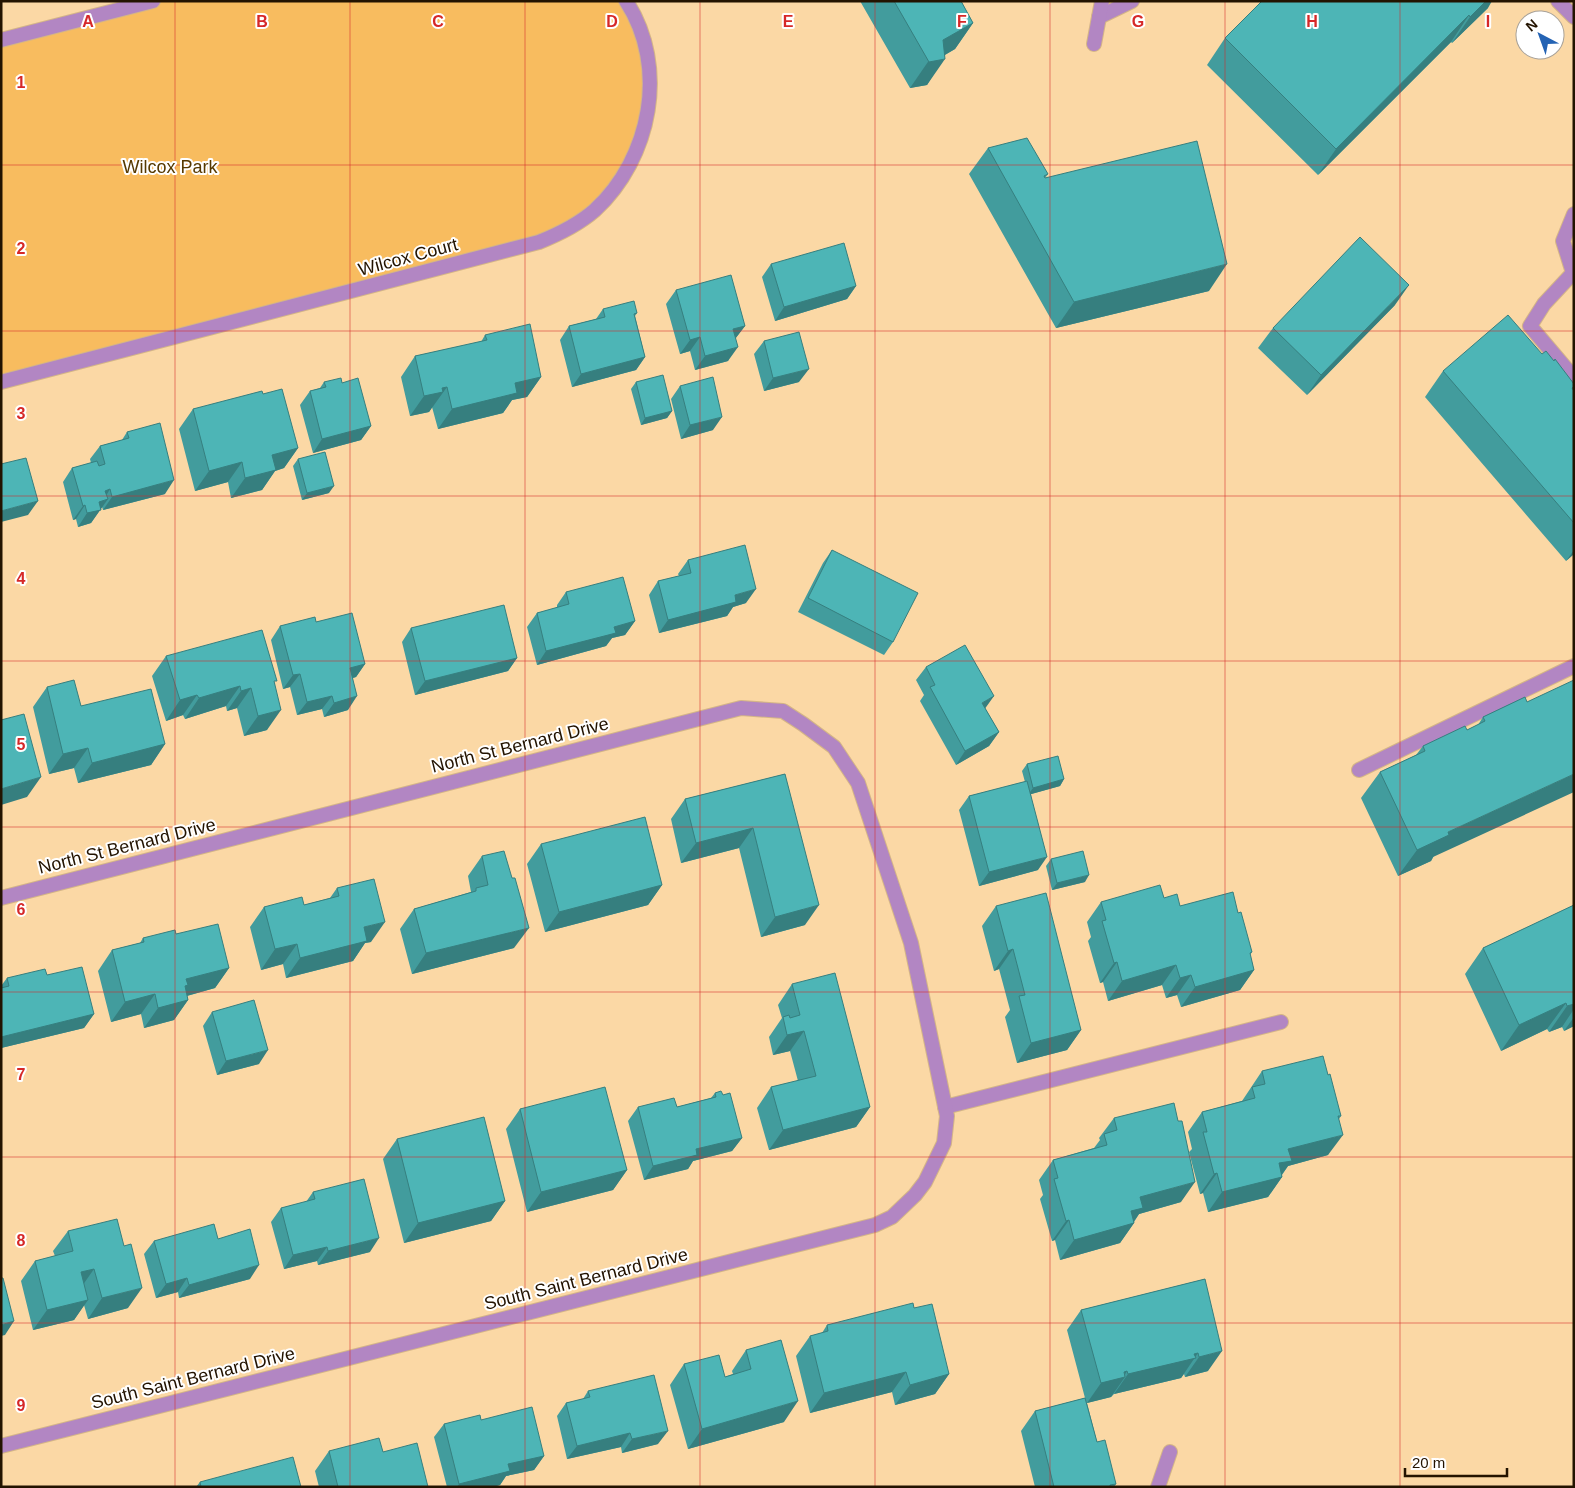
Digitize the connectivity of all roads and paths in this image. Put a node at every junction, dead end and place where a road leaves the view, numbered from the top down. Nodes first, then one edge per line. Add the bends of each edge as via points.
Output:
1 (154, 1) edge
2 (626, 1) edge
3 (1102, 1) edge
4 (1132, 1) edge
5 (1558, 1) edge
6 (1099, 17) junction
7 (1574, 17) edge
8 (1, 40) edge
9 (1094, 44) dead end
10 (1574, 214) edge
11 (1573, 275) edge
12 (1574, 378) edge
13 (1, 382) edge
14 (1574, 666) edge
15 (1359, 770) dead end
16 (1, 898) edge
17 (911, 943) joint
18 (1281, 1022) dead end
19 (945, 1107) junction
20 (1, 1446) edge
21 (1170, 1452) dead end
22 (1158, 1487) edge

1 - 8 street
2 - 13 street, Wilcox Court via 645,42 650,69 650,99 642,139 624,176 595,210 566,230 539,242
3 - 6 street
4 - 6 street
5 - 7 street
6 - 9 street
10 - 11 street via 1563,242
11 - 12 street via 1544,304 1530,326
14 - 15 street
16 - 17 street, North St Bernard Drive via 741,708 773,709 783,711 834,747 858,783
17 - 19 street, South Saint Bernard Drive
18 - 19 street
19 - 20 street, South Saint Bernard Drive via 944,1143 925,1182 916,1195 892,1216 875,1225
21 - 22 street

